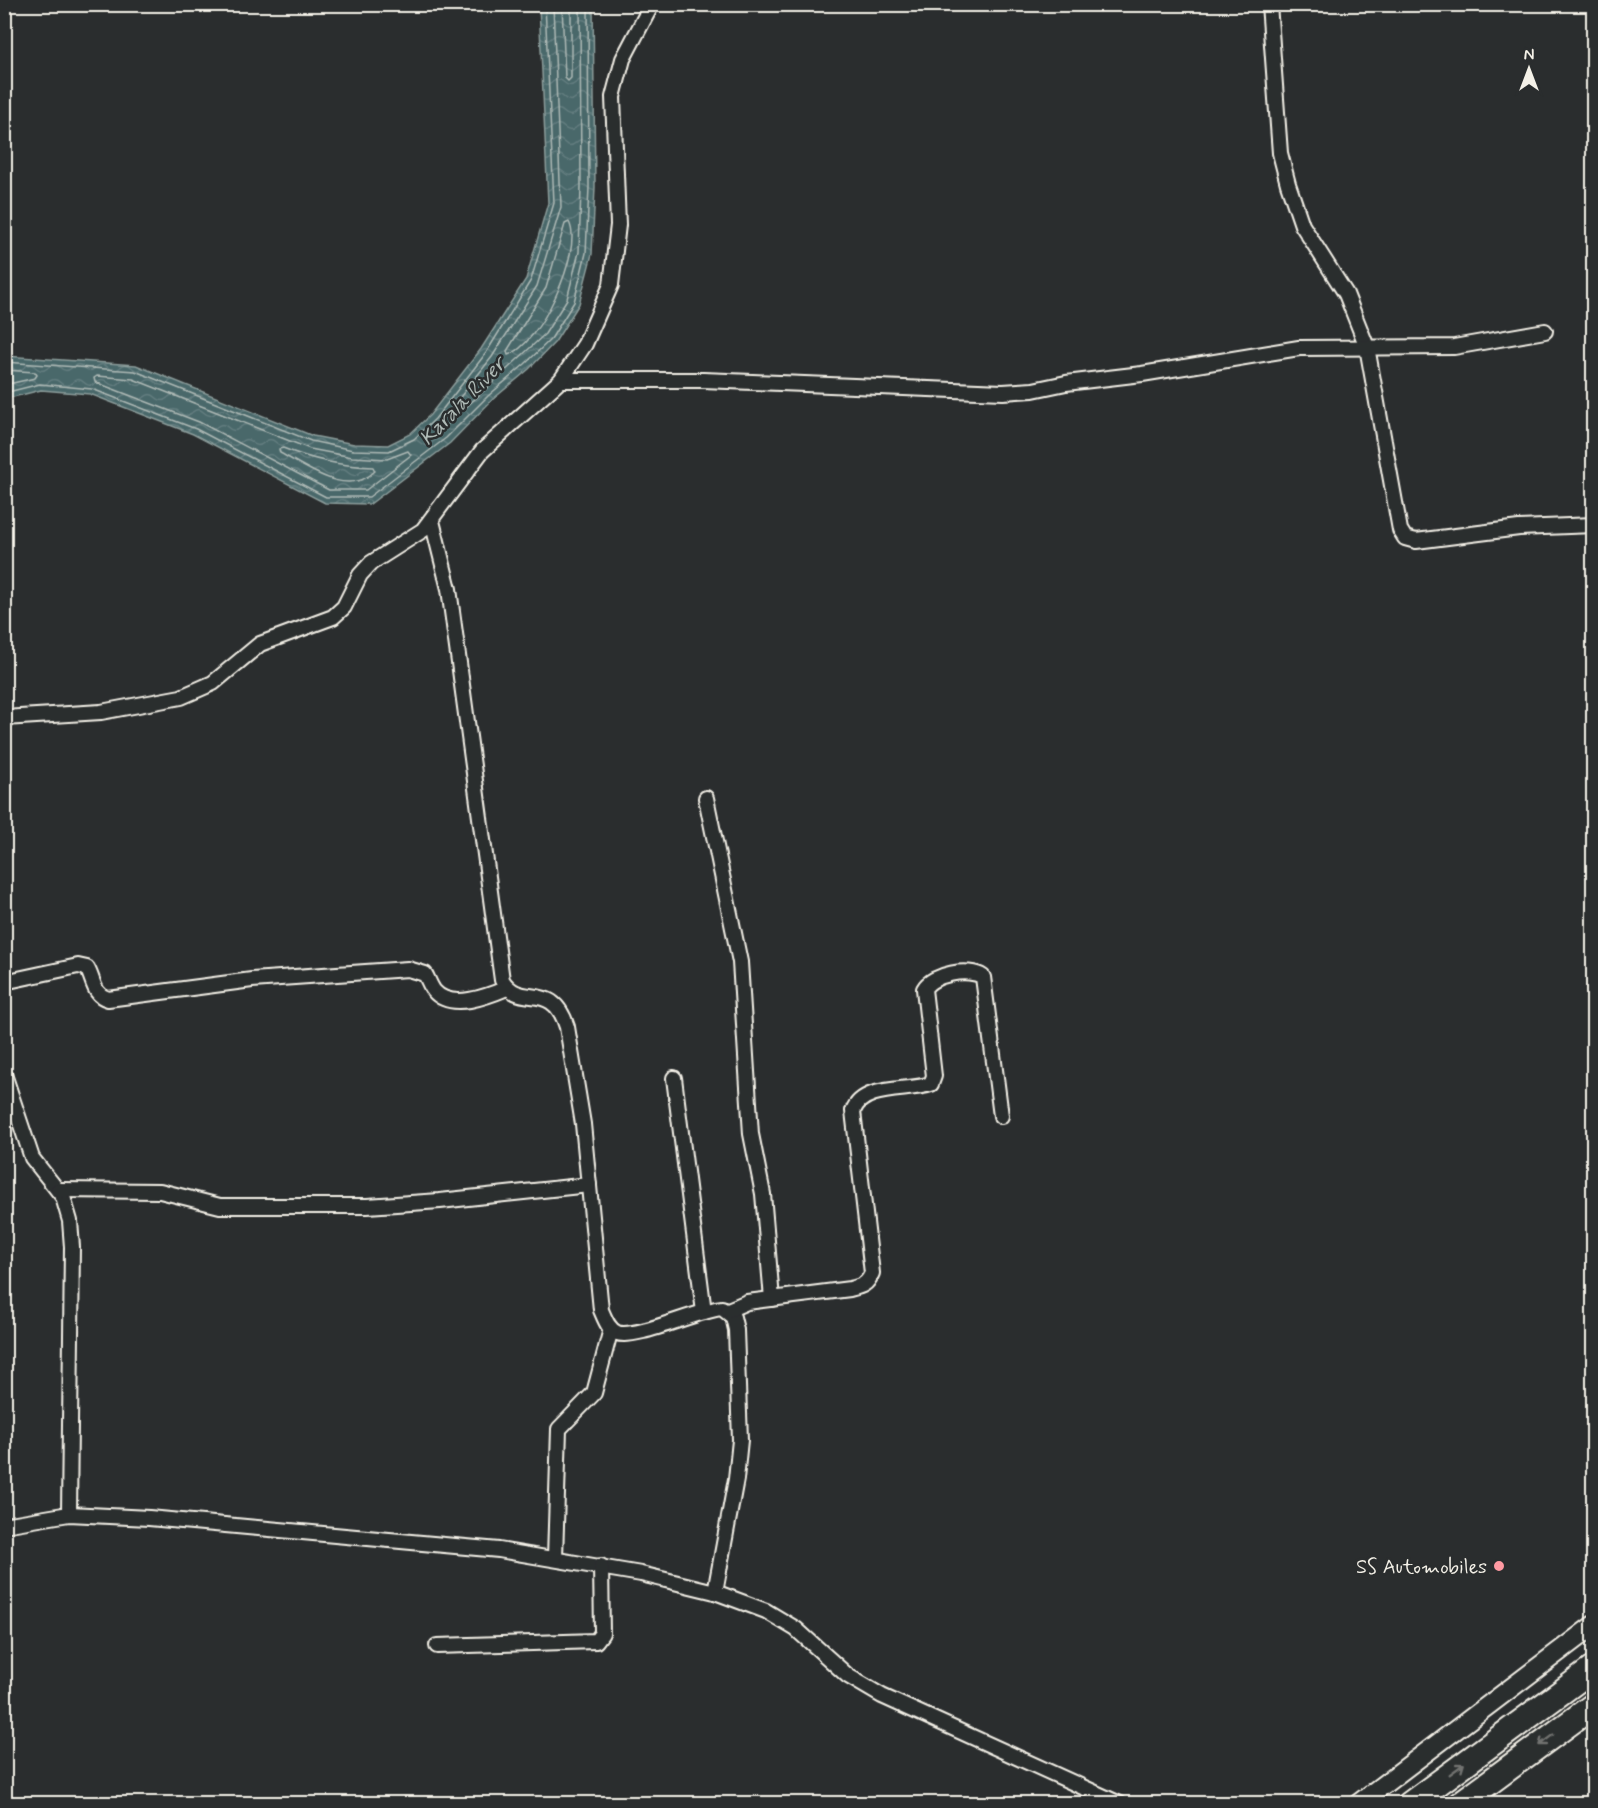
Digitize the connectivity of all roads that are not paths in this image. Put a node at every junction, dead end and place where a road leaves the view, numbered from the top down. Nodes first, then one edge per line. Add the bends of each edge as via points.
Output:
1 (652, 4) edge
2 (1269, 4) edge
3 (1545, 331) dead end
4 (1367, 347) junction
5 (561, 380) junction
6 (432, 521) junction
7 (1593, 525) edge
8 (4, 718) edge
9 (706, 798) dead end
10 (4, 982) edge
11 (507, 988) junction
12 (4, 1074) edge
13 (674, 1078) dead end
14 (1001, 1116) dead end
15 (589, 1185) junction
16 (58, 1190) junction
17 (772, 1299) junction
18 (728, 1310) junction
19 (705, 1312) junction
20 (611, 1329) junction
21 (69, 1514) junction
22 (4, 1525) edge
23 (555, 1558) junction
24 (601, 1566) junction
25 (715, 1592) junction
26 (1593, 1625) edge
27 (437, 1646) dead end
28 (1593, 1668) edge
29 (1593, 1705) edge
30 (1120, 1803) edge
31 (1358, 1803) edge
32 (1410, 1803) edge
33 (1461, 1803) edge

1 - 5 street via 623,59 613,96 618,225 611,285 585,344
2 - 4 street via 1280,153 1288,184 1302,225 1346,294
3 - 4 street via 1472,346
4 - 5 street via 1299,348 1003,392 703,380
4 - 7 street via 1400,530 1405,538 1416,542 1519,528
5 - 6 street via 482,451
6 - 8 street via 371,563 360,575 344,607 333,617 260,644 198,691 102,712
6 - 11 street via 449,589 501,970
9 - 17 street via 740,962 751,1134 763,1194
10 - 11 street via 78,966 87,968 95,990 108,999 252,980 408,969 425,974 442,997 473,999
11 - 15 street via 550,999 563,1013 583,1124
12 - 16 street via 23,1139 32,1158
13 - 19 street
14 - 17 street via 983,977 970,972 927,982 924,989 934,1076 931,1084 871,1094 860,1099 853,1111 872,1273 863,1286
15 - 16 street via 355,1206 220,1206 160,1191
15 - 20 street via 601,1310
16 - 21 street via 70,1221 72,1247
17 - 18 street via 738,1304
18 - 19 street
18 - 25 street via 739,1354 740,1440
19 - 20 street via 627,1335
20 - 23 street via 594,1393 559,1429
21 - 22 street
21 - 23 street via 333,1534
23 - 24 street
24 - 25 street
24 - 27 street via 602,1633 596,1641
25 - 30 street via 766,1611 796,1629 848,1676 882,1696
26 - 31 street
32 -> 28 highway
29 -> 33 highway

